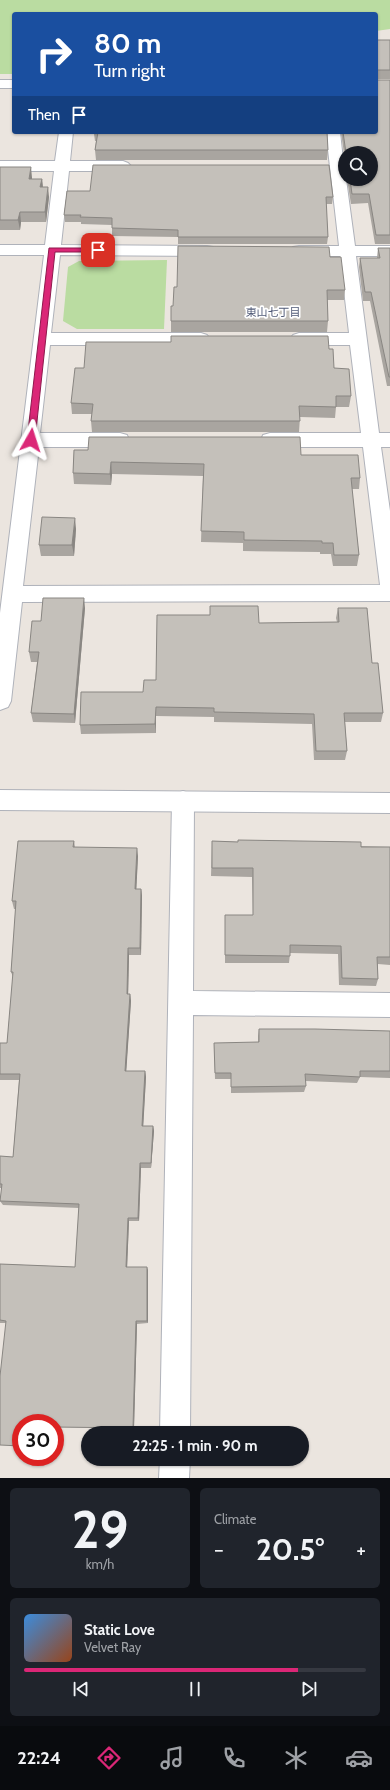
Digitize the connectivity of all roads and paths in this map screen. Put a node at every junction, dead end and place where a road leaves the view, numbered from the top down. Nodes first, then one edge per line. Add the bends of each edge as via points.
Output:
1 (0, 84) edge
2 (12, 84) edge
3 (66, 134) edge
4 (333, 134) edge
5 (0, 166) edge
6 (62, 166) junction
7 (140, 166) edge
8 (0, 250) edge
9 (51, 250) junction
10 (223, 251) edge
11 (285, 251) edge
12 (348, 251) junction
13 (390, 251) edge
14 (42, 339) junction
15 (216, 339) edge
16 (287, 339) edge
17 (358, 339) junction
18 (31, 440) junction
19 (134, 440) edge
20 (252, 440) edge
21 (371, 440) junction
22 (390, 440) edge
23 (390, 585) edge
24 (390, 593) edge
25 (13, 594) junction
26 (0, 701) edge
27 (0, 800) edge
28 (183, 801) junction
29 (390, 803) edge
30 (181, 1003) junction
31 (390, 1005) edge
32 (175, 1426) edge
33 (175, 1466) edge
34 (174, 1478) edge

1 - 2 street
3 - 6 street
4 - 12 street via 330,166
5 - 6 street
6 - 7 street
6 - 9 street
8 - 9 street
9 - 10 street
9 - 14 street
11 - 12 street
12 - 13 street
12 - 17 street
14 - 15 street
14 - 18 street
16 - 17 street
17 - 21 street
18 - 19 street
18 - 25 street
20 - 21 street
21 - 22 street
21 - 23 street
24 - 25 street
25 - 26 street
27 - 28 street
28 - 29 street
28 - 30 street
30 - 31 street
30 - 32 street
33 - 34 street

